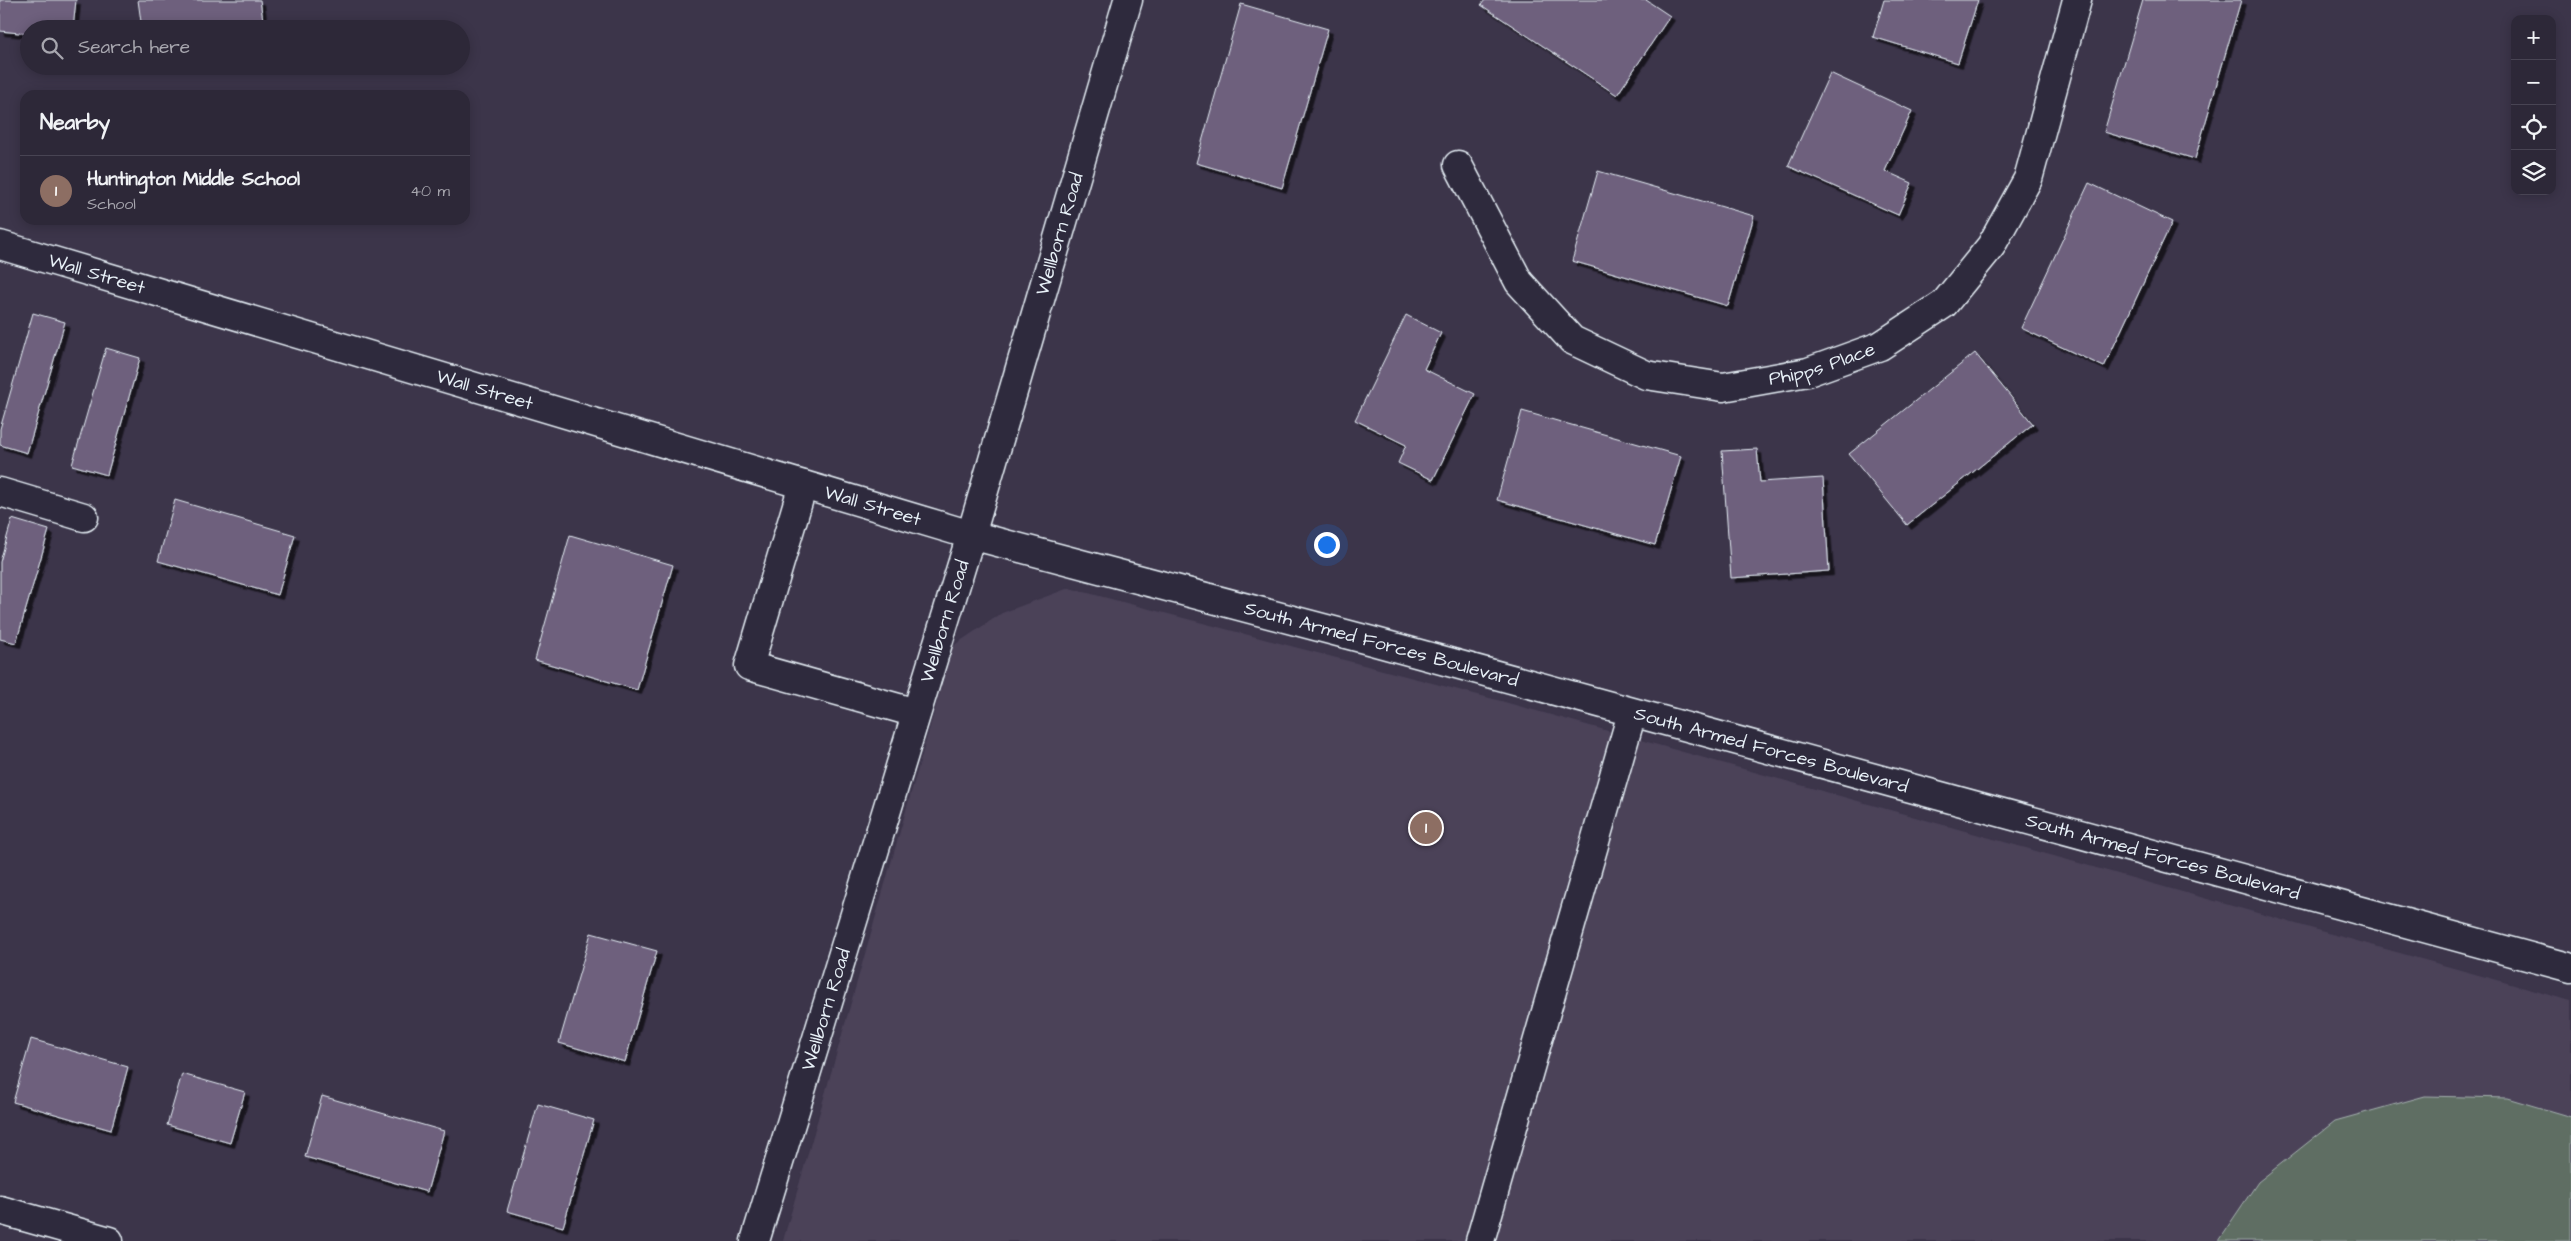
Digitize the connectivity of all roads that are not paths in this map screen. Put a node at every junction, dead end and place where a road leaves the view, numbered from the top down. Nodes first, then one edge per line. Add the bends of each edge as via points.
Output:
1 (1128, 0) edge
2 (2077, 0) edge
3 (1458, 165) dead end
4 (0, 245) edge
5 (803, 485) junction
6 (0, 492) edge
7 (84, 517) dead end
8 (971, 535) junction
9 (916, 713) junction
10 (1632, 713) junction
11 (2571, 968) edge
12 (0, 1210) edge
13 (108, 1241) edge
14 (755, 1241) edge
15 (1480, 1241) edge

1 - 8 street, Wellborn Road
2 - 3 street, Phipps Place via 2028,178 1991,246 1944,304 1880,346 1808,372 1723,387 1646,376 1572,340 1519,282
4 - 5 street, Wall Street
5 - 8 street, Wall Street
5 - 9 street via 749,666
6 - 7 street
8 - 9 street, Wellborn Road
8 - 10 street, South Armed Forces Boulevard via 1372,640
9 - 14 street, Wellborn Road
10 - 11 street, South Armed Forces Boulevard
10 - 15 street
12 - 13 street

